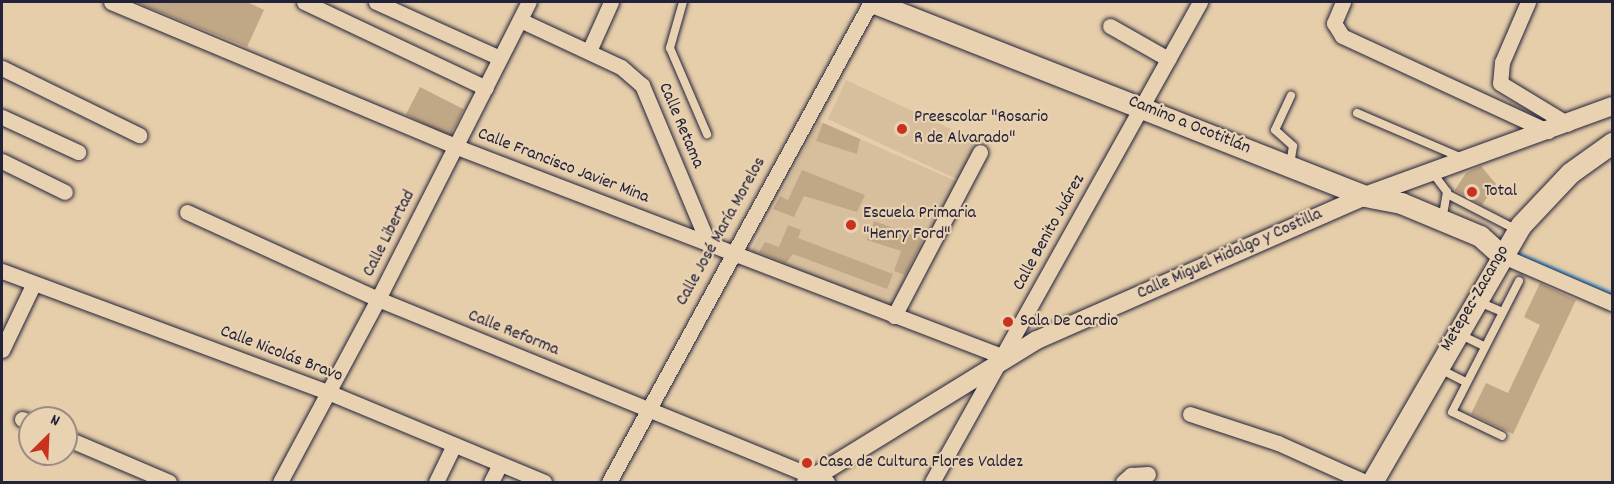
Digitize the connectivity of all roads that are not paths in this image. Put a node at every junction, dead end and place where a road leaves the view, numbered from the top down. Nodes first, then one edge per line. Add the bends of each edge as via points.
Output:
1 (111, 2) edge
2 (304, 2) edge
3 (376, 2) edge
4 (529, 2) edge
5 (611, 2) edge
6 (683, 2) edge
7 (871, 2) edge
8 (1200, 2) edge
9 (1343, 2) edge
10 (1528, 2) edge
11 (520, 20) junction
12 (1110, 26) dead end
13 (589, 51) junction
14 (500, 58) junction
15 (1168, 59) junction
16 (2, 68) edge
17 (486, 88) junction
18 (1291, 95) dead end
19 (1612, 106) edge
20 (1141, 107) junction
21 (1357, 113) dead end
22 (2, 117) edge
23 (1568, 124) junction
24 (1548, 131) junction
25 (707, 134) dead end
26 (139, 135) dead end
27 (1612, 143) edge
28 (457, 147) junction
29 (78, 152) dead end
30 (980, 152) dead end
31 (1466, 160) junction
32 (2, 161) edge
33 (1290, 166) junction
34 (1432, 172) junction
35 (65, 192) dead end
36 (1447, 194) junction
37 (1365, 196) junction
38 (187, 212) dead end
39 (1442, 219) junction
40 (1517, 230) junction
41 (709, 245) junction
42 (733, 252) junction
43 (1501, 255) junction
44 (2, 271) edge
45 (1519, 281) dead end
46 (34, 283) junction
47 (378, 299) junction
48 (1475, 300) junction
49 (1612, 303) edge
50 (1502, 312) junction
51 (894, 315) junction
52 (1456, 333) junction
53 (1484, 346) junction
54 (2, 350) edge
55 (1004, 357) junction
56 (1437, 368) junction
57 (1466, 382) junction
58 (328, 392) junction
59 (646, 410) junction
60 (1190, 414) dead end
61 (1502, 436) dead end
62 (78, 443) edge
63 (454, 445) junction
64 (500, 464) junction
65 (1148, 474) dead end
66 (815, 481) edge
67 (169, 483) edge
68 (280, 483) edge
69 (436, 483) edge
70 (491, 483) edge
71 (544, 483) edge
72 (609, 483) edge
73 (932, 483) edge
74 (1123, 483) edge
75 (1365, 483) edge
76 (1372, 483) edge

1 - 28 street, Calle Francisco Javier Mina
2 - 17 street
3 - 14 street
4 - 11 street, Calle Libertad
5 - 13 street
6 - 25 lane via 670,48
7 - 20 main road, Camino a Ocotitlán
7 - 42 street, Calle José María Morelos
8 - 15 street, Calle Benito Juárez
9 - 24 street via 1334,22 1342,36
10 - 23 street via 1502,62 1500,83
11 - 13 street, Calle Retama
11 - 14 street, Calle Libertad
12 - 15 street
13 - 41 street, Calle Retama via 621,67 642,85
14 - 17 street, Calle Libertad
15 - 20 street, Calle Benito Juárez
16 - 26 street
17 - 28 street, Calle Libertad
18 - 33 lane via 1275,130 1293,146
19 - 23 street, Calle Miguel Hidalgo y Costilla
20 - 33 main road, Camino a Ocotitlán
20 - 55 street, Calle Benito Juárez
21 - 31 lane
22 - 29 street
23 - 24 street, Calle Miguel Hidalgo y Costilla
24 - 31 street, Calle Miguel Hidalgo y Costilla
27 - 40 main road, Metepec-Zacango via 1570,173
28 - 41 street, Calle Francisco Javier Mina
28 - 47 street, Calle Libertad
30 - 51 street
31 - 34 street, Calle Miguel Hidalgo y Costilla
32 - 35 street
33 - 37 main road, Camino a Ocotitlán
34 - 36 lane
34 - 37 street, Calle Miguel Hidalgo y Costilla
36 - 39 lane
36 - 40 lane
37 - 39 main road, Camino a Ocotitlán via 1401,203
37 - 55 street, Calle Miguel Hidalgo y Costilla
38 - 47 street, Calle Reforma
39 - 43 main road, Camino a Ocotitlán via 1480,236
40 - 43 main road, Metepec-Zacango
41 - 42 street, Calle Francisco Javier Mina
42 - 51 street, Calle Francisco Javier Mina
42 - 59 street, Calle José María Morelos
43 - 48 main road, Metepec-Zacango
43 - 49 street
44 - 46 street, Calle Nicolás Bravo
45 - 50 lane
46 - 54 street
46 - 58 street, Calle Nicolás Bravo
47 - 58 street, Calle Libertad
47 - 59 street, Calle Reforma
48 - 50 lane
48 - 52 main road, Metepec-Zacango
50 - 53 lane
51 - 55 street, Calle Francisco Javier Mina
52 - 53 lane
52 - 56 main road, Metepec-Zacango
53 - 57 lane
55 - 66 street, Calle Miguel Hidalgo y Costilla
55 - 73 street, Calle Benito Juárez
56 - 57 lane
56 - 76 main road, Metepec-Zacango
57 - 61 lane via 1453,414
58 - 63 street, Calle Nicolás Bravo
58 - 68 street, Calle Libertad
59 - 66 street, Calle Reforma
59 - 72 street, Calle José María Morelos
60 - 75 street via 1278,443
62 - 67 street
63 - 64 street, Calle Nicolás Bravo
63 - 69 street
64 - 70 street
64 - 71 street, Calle Nicolás Bravo
65 - 74 street via 1131,475

